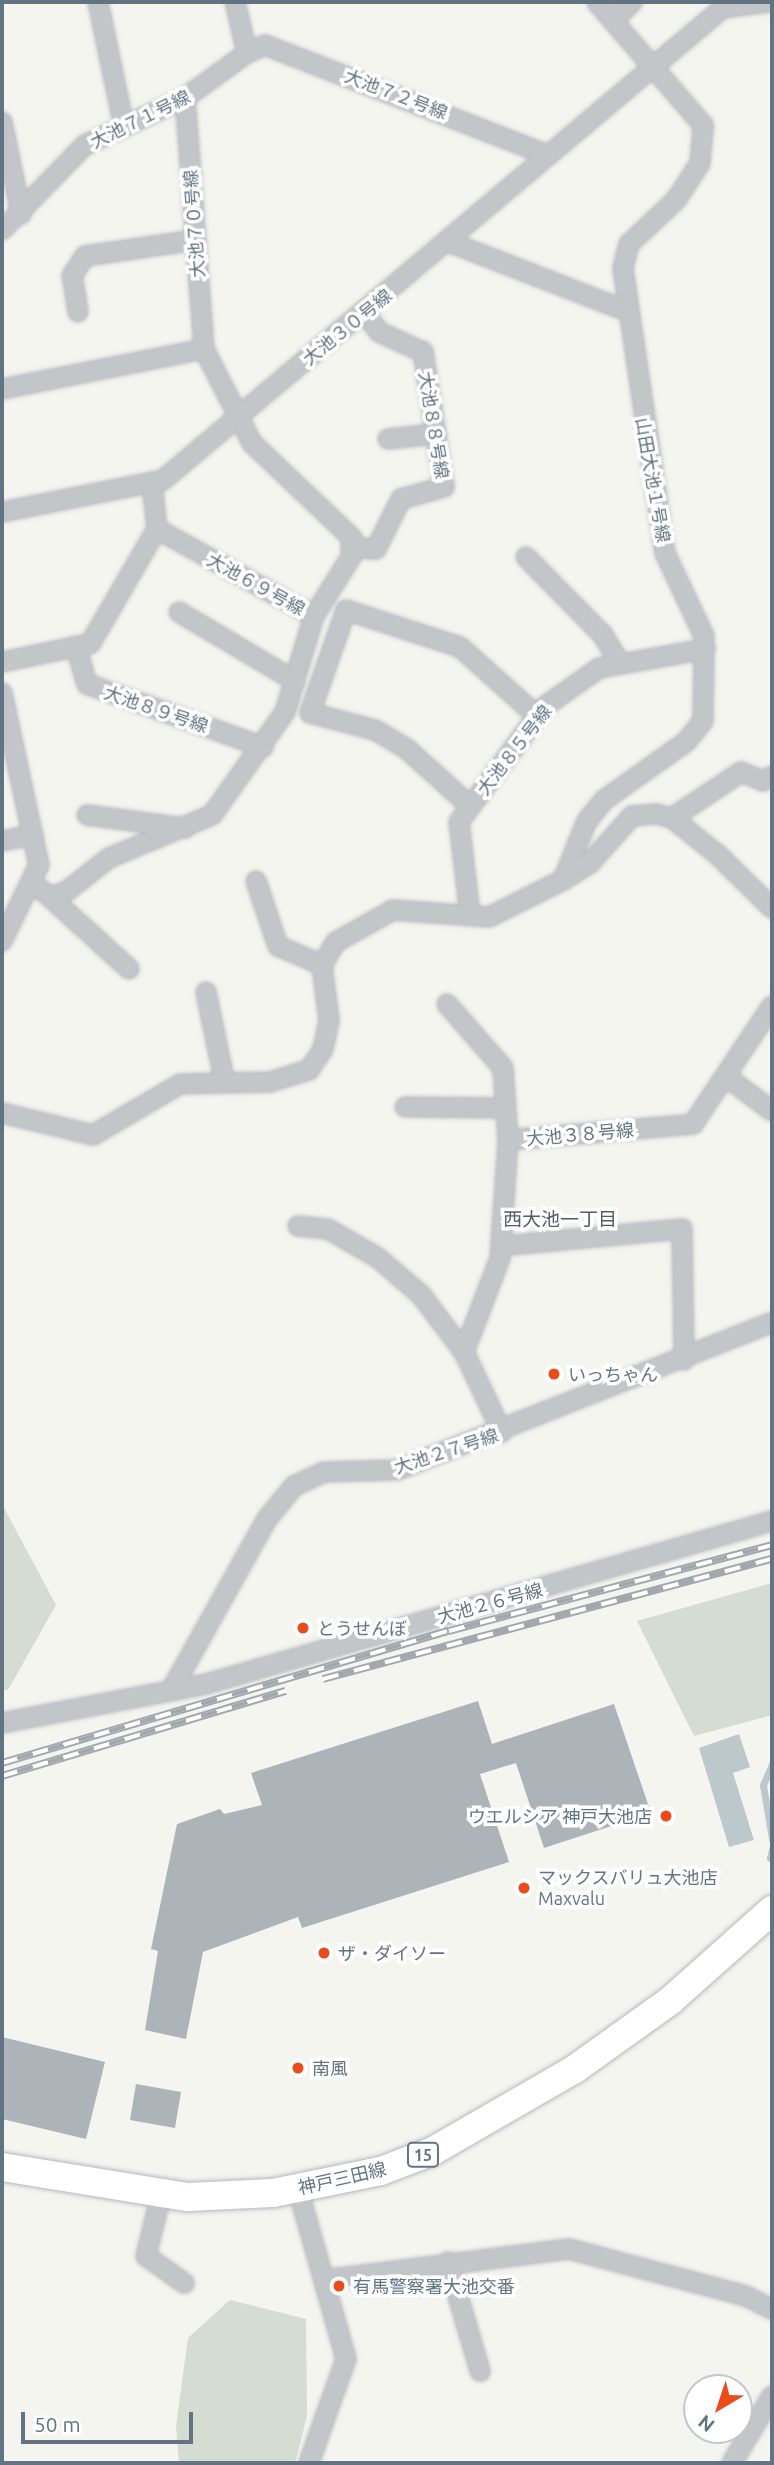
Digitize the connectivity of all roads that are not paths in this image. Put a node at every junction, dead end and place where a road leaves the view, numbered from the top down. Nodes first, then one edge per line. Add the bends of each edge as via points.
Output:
1 (98, 2) edge
2 (235, 2) edge
3 (597, 2) edge
4 (632, 2) edge
5 (769, 2) edge
6 (616, 18) junction
7 (247, 53) junction
8 (653, 63) junction
9 (185, 98) junction
10 (2, 122) edge
11 (124, 126) junction
12 (544, 154) junction
13 (21, 214) junction
14 (2, 230) edge
15 (196, 240) junction
16 (449, 242) junction
17 (627, 311) junction
18 (78, 312) dead end
19 (365, 313) junction
20 (204, 349) junction
21 (2, 389) edge
22 (237, 417) junction
23 (435, 433) junction
24 (388, 439) dead end
25 (152, 482) junction
26 (2, 512) edge
27 (157, 529) junction
28 (351, 547) junction
29 (526, 556) dead end
30 (179, 612) dead end
31 (314, 616) junction
32 (76, 646) junction
33 (705, 649) junction
34 (2, 662) edge
35 (620, 663) junction
36 (295, 681) junction
37 (2, 693) edge
38 (537, 716) junction
39 (262, 747) junction
40 (772, 776) edge
41 (470, 806) junction
42 (86, 815) dead end
43 (671, 818) junction
44 (185, 828) junction
45 (33, 835) junction
46 (2, 841) edge
47 (563, 880) junction
48 (31, 881) junction
49 (256, 881) dead end
50 (50, 897) junction
51 (772, 908) edge
52 (470, 915) junction
53 (2, 941) edge
54 (323, 965) junction
55 (130, 969) dead end
56 (206, 992) dead end
57 (447, 1004) dead end
58 (772, 1006) edge
59 (727, 1077) junction
60 (224, 1079) junction
61 (405, 1107) dead end
62 (506, 1108) junction
63 (772, 1111) edge
64 (2, 1113) edge
65 (508, 1140) junction
66 (298, 1226) dead end
67 (502, 1247) junction
68 (772, 1322) edge
69 (464, 1352) junction
70 (684, 1360) junction
71 (502, 1433) junction
72 (772, 1521) edge
73 (173, 1687) junction
74 (2, 1723) edge
75 (772, 1910) edge
76 (2, 2167) edge
77 (298, 2189) junction
78 (161, 2195) junction
79 (448, 2262) junction
80 (324, 2280) junction
81 (184, 2283) dead end
82 (772, 2309) edge
83 (480, 2371) dead end
84 (772, 2396) edge
85 (309, 2463) edge
86 (732, 2463) edge

1 - 11 street
2 - 7 street
3 - 6 street, 山田大池１号線
4 - 6 street
5 - 8 street, 大池３０号線 via 723,8
6 - 8 street, 山田大池１号線
7 - 9 street, 大池７１号線
7 - 12 street, 大池７２号線 via 265,45
8 - 12 street, 大池３０号線
8 - 17 street, 山田大池１号線 via 703,125 705,145 676,200 629,244 623,268
9 - 11 street, 大池７１号線
9 - 15 street, 大池７０号線
10 - 13 street
11 - 13 street, 大池７１号線 via 85,145
12 - 16 street, 大池３０号線
13 - 14 street, 大池７１号線
15 - 18 street via 85,256 72,276
15 - 20 street, 大池７０号線
16 - 17 street
16 - 19 street, 大池３０号線
17 - 33 street, 山田大池１号線 via 666,553
19 - 22 street, 大池３０号線
19 - 23 street, 大池８８号線 via 379,332 423,352
20 - 21 street
20 - 22 street, 大池７０号線
22 - 25 street, 大池３０号線
22 - 28 street via 252,443 352,538
23 - 24 street
23 - 28 street, 大池８８号線 via 444,487 401,499 376,548
25 - 26 street, 大池３０号線
25 - 27 street
27 - 31 street, 大池６９号線
27 - 32 street via 90,644
28 - 31 street, 大池６９号線
29 - 35 street via 603,635
30 - 36 street
31 - 36 street
32 - 34 street
32 - 39 street, 大池８９号線 via 87,684
33 - 35 street, 大池８５号線
33 - 47 street, 山田大池１号線 via 703,721 686,742 604,800 587,821
35 - 38 street, 大池８５号線 via 599,668
36 - 39 street
37 - 45 street
38 - 41 street, 大池８５号線
38 - 41 street via 460,647 346,610 310,713 375,730 407,749
39 - 44 street via 212,815
40 - 43 street via 763,781 741,772
41 - 52 street, 大池８５号線 via 459,821
42 - 44 street
43 - 47 street via 632,816 590,863
43 - 51 street
44 - 50 street via 109,858
45 - 46 street
45 - 48 street via 39,866
47 - 52 street via 489,917
48 - 50 street
48 - 53 street
49 - 54 street via 278,946
50 - 55 street
52 - 54 street via 393,910 336,942
54 - 60 street via 328,1020 323,1049 309,1070 270,1082
56 - 60 street
57 - 62 street via 503,1068
58 - 59 street, 大池３８号線
59 - 63 street
59 - 65 street, 大池３８号線 via 693,1124
60 - 64 street via 180,1084 93,1135
61 - 62 street
62 - 65 street
65 - 67 street, 大池３８号線
66 - 69 street via 328,1229 378,1258 421,1295
67 - 69 street, 大池３８号線
67 - 70 street via 682,1229
68 - 70 street, 大池２７号線
69 - 71 street
70 - 71 street, 大池２７号線
71 - 73 street, 大池２７号線 via 397,1470 324,1472 294,1486 267,1519
72 - 73 street, 大池２６号線 via 206,1684
73 - 74 street, 大池２６号線
75 - 77 main road, 神戸三田線 / 15 via 643,2022 514,2107 433,2151
76 - 78 main road, 神戸三田線 / 15
77 - 78 main road, 神戸三田線 / 15
77 - 80 street
78 - 81 street via 146,2256
79 - 80 street
79 - 82 street via 569,2249 746,2296
79 - 83 street
80 - 85 street via 346,2359
84 - 86 street

